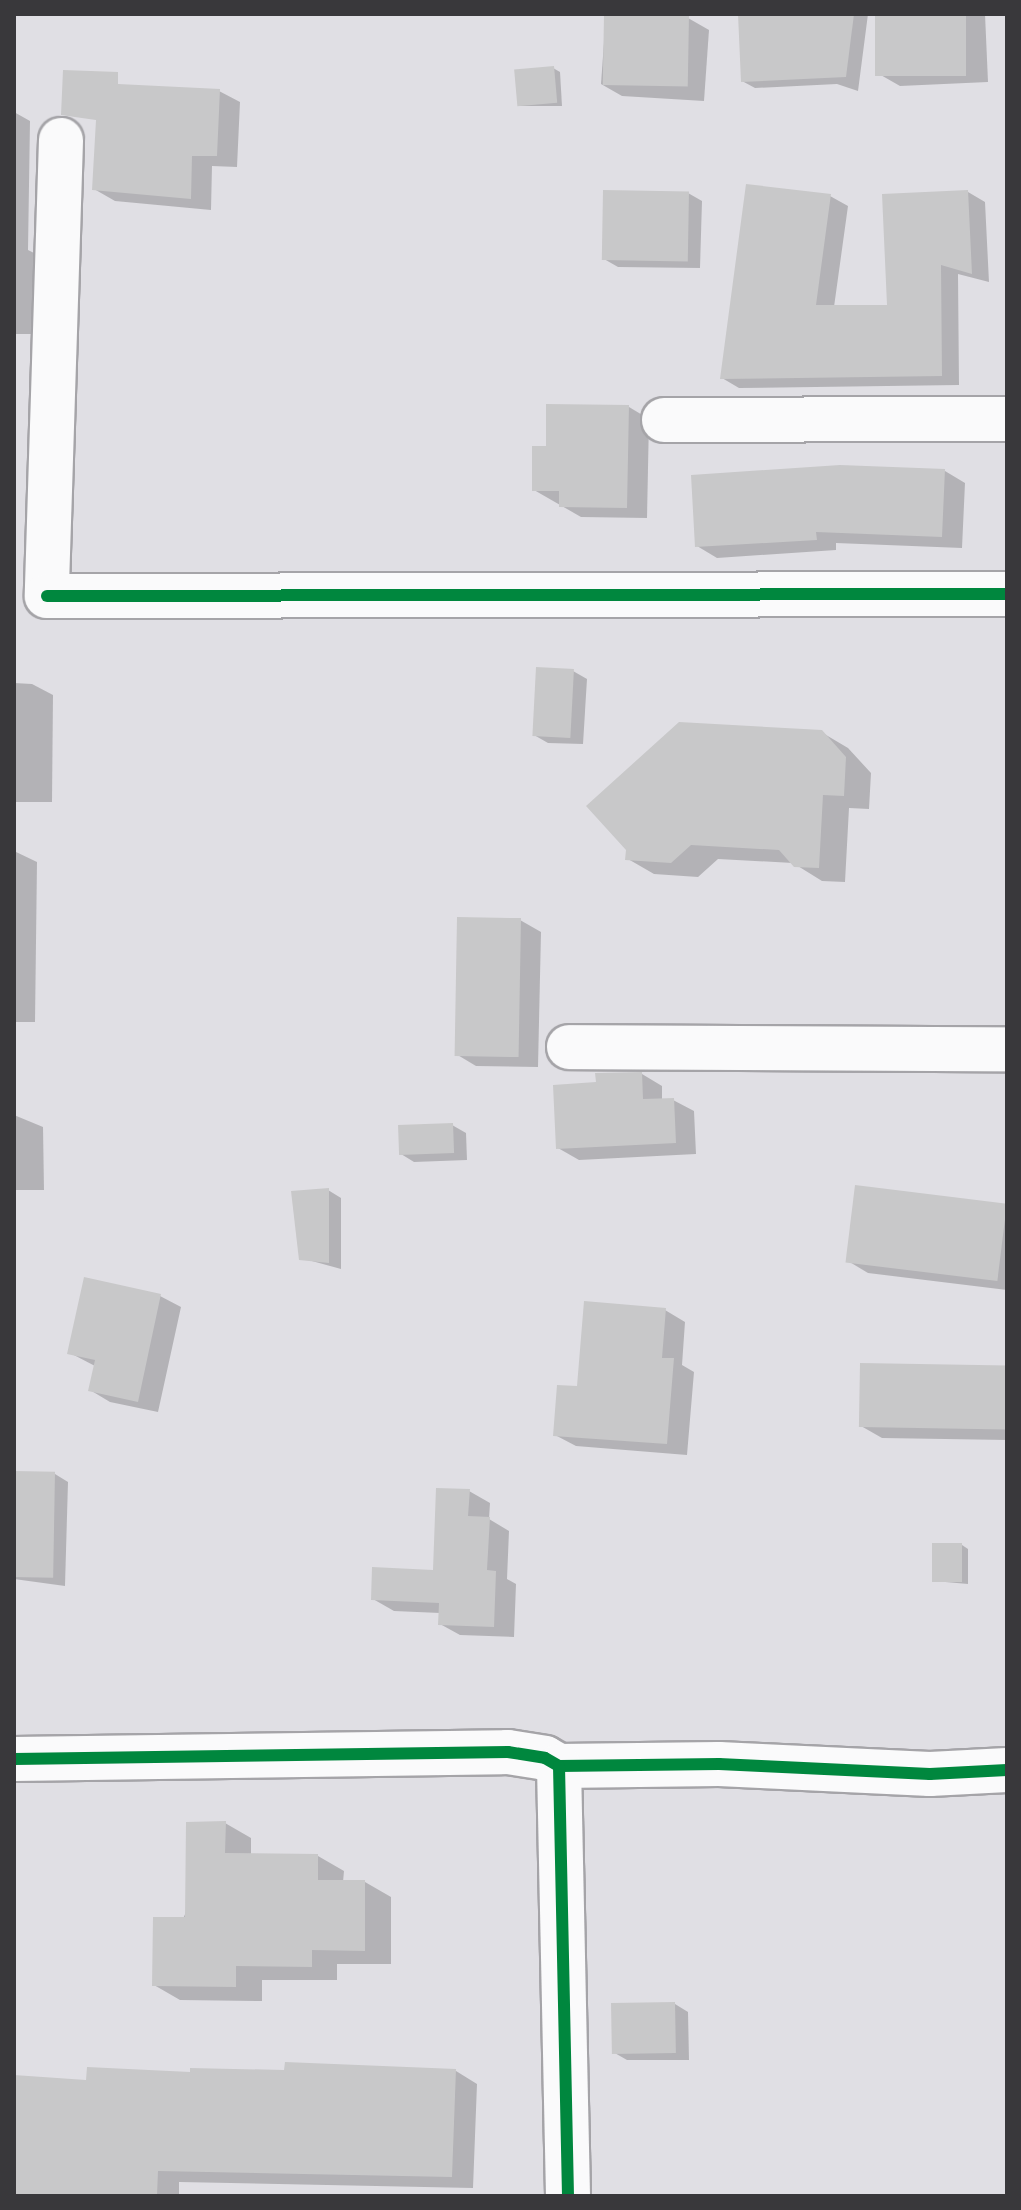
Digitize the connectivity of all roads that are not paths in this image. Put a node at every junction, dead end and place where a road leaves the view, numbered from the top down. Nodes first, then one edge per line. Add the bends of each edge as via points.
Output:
1 (61, 140) dead end
2 (1007, 419) edge
3 (664, 420) dead end
4 (1007, 594) edge
5 (569, 1047) dead end
6 (1007, 1049) edge
7 (14, 1759) edge
8 (559, 1766) junction
9 (1007, 1770) edge
10 (568, 2196) edge

1 - 4 street via 47,596
2 - 3 street
5 - 6 street
7 - 8 street via 508,1752 545,1758
8 - 9 street via 719,1764 930,1774
8 - 10 street

